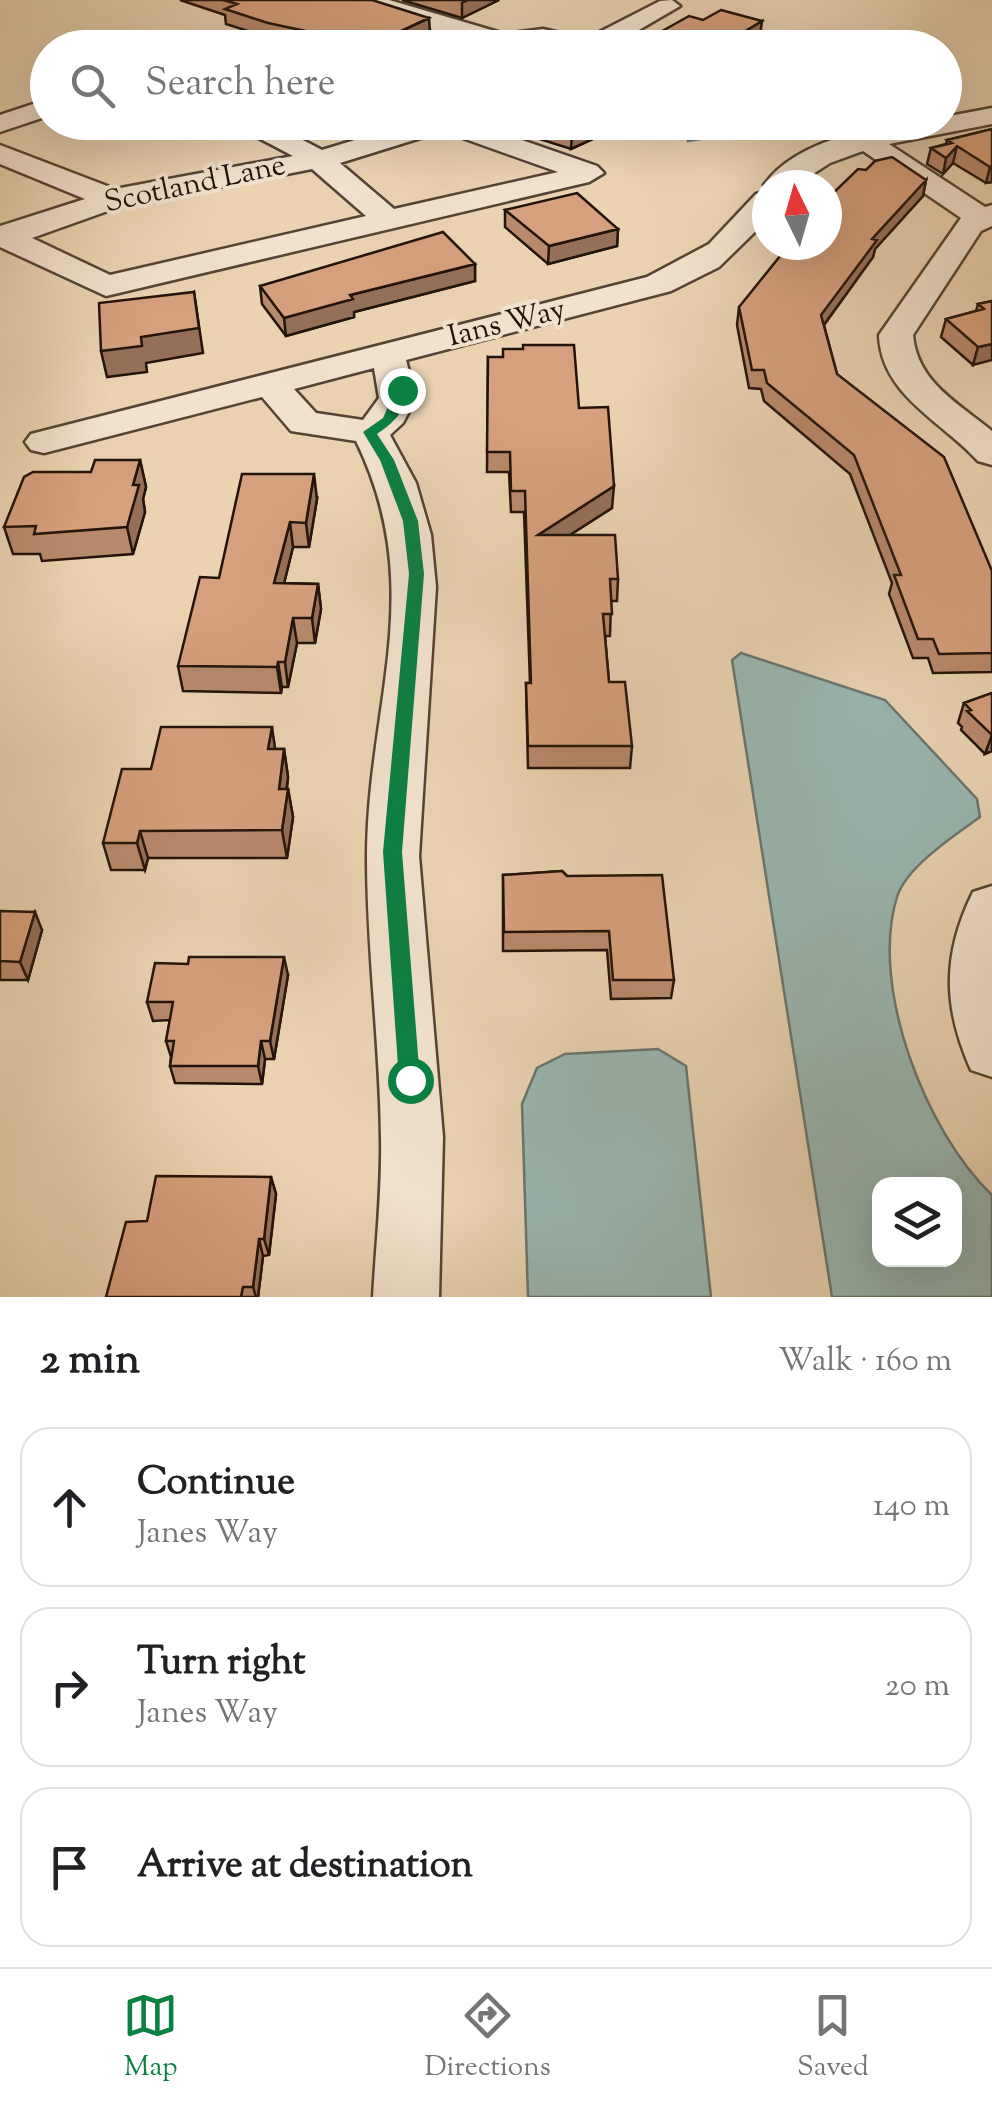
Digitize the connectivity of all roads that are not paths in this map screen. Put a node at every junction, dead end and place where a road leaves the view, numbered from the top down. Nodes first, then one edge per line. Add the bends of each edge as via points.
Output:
1 (364, 0) edge
2 (668, 6) dead end
3 (456, 30) edge
4 (621, 30) edge
5 (30, 113) edge
6 (992, 116) edge
7 (962, 123) edge
8 (0, 124) edge
9 (286, 140) edge
10 (385, 140) edge
11 (496, 140) edge
12 (882, 140) edge
13 (868, 143) junction
14 (0, 154) edge
15 (322, 159) junction
16 (794, 170) edge
17 (112, 198) junction
18 (987, 216) edge
19 (385, 218) junction
20 (752, 218) edge
21 (3, 236) edge
22 (386, 355) junction
23 (270, 384) junction
24 (370, 432) junction
25 (44, 442) dead end
26 (992, 452) edge
27 (992, 908) edge
28 (992, 1051) edge
29 (406, 1297) edge

1 - 3 street
2 - 4 street
5 - 8 street
6 - 7 street
9 - 15 street
10 - 15 street, Scotland Lane
11 - 19 street via 589,173
12 - 13 street
13 - 16 street
13 - 18 street
14 - 17 street
15 - 17 street, Scotland Lane
15 - 19 street
17 - 21 street, Scotland Lane
18 - 26 street via 970,226 896,335 894,355 906,377
19 - 21 street via 106,286
20 - 22 street, Ians Way via 727,249 659,284
22 - 23 street, Ians Way
22 - 24 street via 402,390 400,404
23 - 24 street via 304,423
23 - 25 street, Ians Way
24 - 29 street via 410,521 416,574 393,852 412,1143
27 - 28 street via 974,956 978,1021

